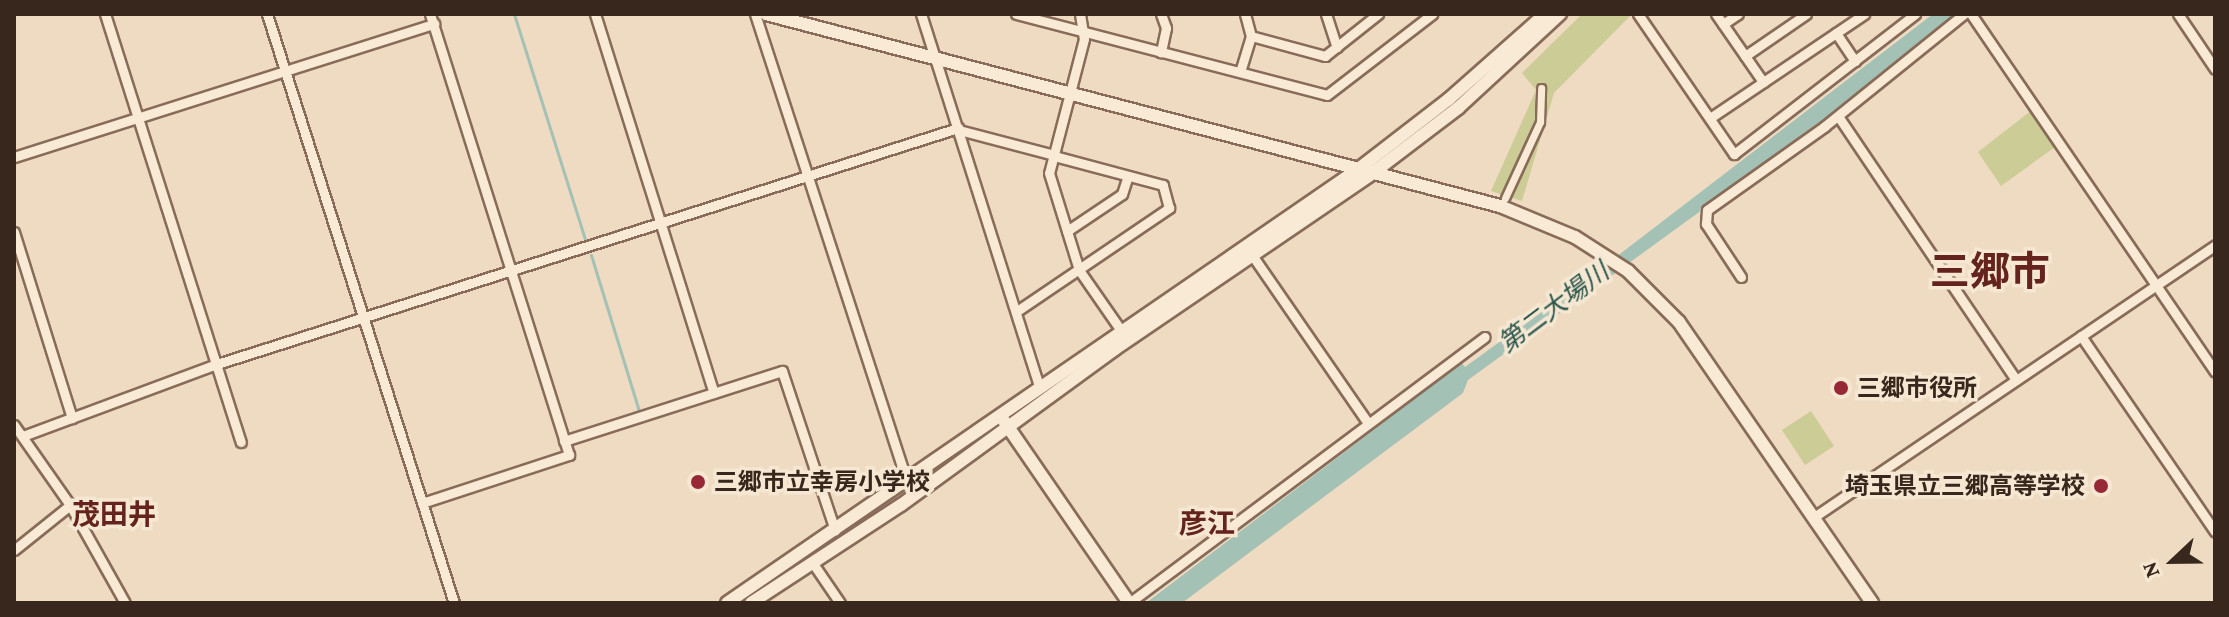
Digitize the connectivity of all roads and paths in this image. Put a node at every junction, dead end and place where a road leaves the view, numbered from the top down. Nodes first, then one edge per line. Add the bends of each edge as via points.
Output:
1 (105, 14) edge
2 (267, 14) edge
3 (595, 14) edge
4 (755, 14) edge
5 (766, 14) edge
6 (921, 14) edge
7 (1016, 14) edge
8 (1080, 14) edge
9 (1161, 14) edge
10 (1245, 14) edge
11 (1326, 14) edge
12 (1378, 14) edge
13 (1432, 14) edge
14 (1545, 14) edge
15 (1560, 14) edge
16 (1638, 14) edge
17 (1716, 14) edge
18 (1738, 14) edge
19 (1806, 14) edge
20 (1864, 14) edge
21 (1915, 14) edge
22 (1964, 14) edge
23 (1971, 14) edge
24 (2178, 14) edge
25 (432, 19) edge
26 (1723, 24) junction
27 (1085, 32) junction
28 (1836, 33) junction
29 (1251, 36) junction
30 (1337, 47) junction
31 (1161, 52) junction
32 (1745, 56) junction
33 (936, 58) junction
34 (1855, 61) junction
35 (2215, 69) edge
36 (285, 71) junction
37 (1240, 72) junction
38 (1763, 82) junction
39 (1541, 88) dead end
40 (1070, 93) junction
41 (1838, 116) junction
42 (138, 117) junction
43 (1710, 118) junction
44 (958, 129) junction
45 (1054, 155) junction
46 (14, 157) edge
47 (1357, 170) junction
48 (1374, 172) junction
49 (808, 176) junction
50 (1128, 176) junction
51 (1505, 198) dead end
52 (660, 224) junction
53 (1067, 231) junction
54 (14, 232) edge
55 (2215, 245) edge
56 (1252, 255) junction
57 (1079, 270) junction
58 (511, 271) junction
59 (1741, 277) dead end
60 (2156, 285) junction
61 (1017, 311) junction
62 (364, 318) junction
63 (1120, 329) junction
64 (2081, 336) junction
65 (1484, 337) dead end
66 (217, 364) junction
67 (2215, 372) edge
68 (2016, 380) junction
69 (1039, 387) junction
70 (714, 393) junction
71 (999, 415) junction
72 (72, 418) junction
73 (1368, 423) junction
74 (1008, 428) junction
75 (18, 432) edge
76 (564, 441) junction
77 (241, 442) dead end
78 (907, 481) junction
79 (422, 503) junction
80 (70, 505) junction
81 (1814, 517) junction
82 (835, 530) junction
83 (2215, 532) edge
84 (14, 550) edge
85 (812, 562) junction
86 (125, 603) edge
87 (454, 603) edge
88 (727, 603) edge
89 (751, 603) edge
90 (840, 603) edge
91 (1129, 603) edge
92 (1872, 603) edge

1 - 42 street
2 - 36 street
3 - 52 street
4 - 49 street
5 - 33 street
6 - 33 street
7 - 27 street
8 - 27 street
9 - 31 street via 1166,28
10 - 29 street
11 - 30 street
12 - 30 street
13 - 37 street via 1329,95
14 - 47 street via 1449,99
15 - 48 street via 1458,108
16 - 43 street
17 - 26 street
18 - 26 street
19 - 32 street
20 - 28 street
21 - 34 street
22 - 41 street
23 - 60 street
24 - 35 street
25 - 36 street
25 - 58 street
26 - 32 street
27 - 31 street
27 - 40 street
28 - 34 street
28 - 38 street
29 - 30 street via 1325,56
29 - 37 street
31 - 37 street
32 - 38 street
33 - 40 street
33 - 44 street
34 - 43 street via 1734,154
36 - 42 street
36 - 62 street
38 - 43 street
39 - 51 street via 1540,122
40 - 45 street
40 - 47 street
41 - 59 street via 1707,210 1706,224
41 - 68 street
42 - 46 street
42 - 66 street
44 - 45 street
44 - 49 street
44 - 61 street
45 - 50 street
45 - 53 street via 1049,173
47 - 48 street
47 - 63 street
48 - 56 street
48 - 81 street via 1521,213 1600,251 1639,281 1700,349
49 - 52 street
49 - 78 street
50 - 53 street via 1122,194
50 - 57 street via 1163,185 1169,208
52 - 58 street
52 - 70 street
53 - 57 street
54 - 72 street
55 - 60 street
56 - 73 street
56 - 74 street
57 - 61 street
57 - 63 street
58 - 62 street
58 - 76 street
60 - 64 street
60 - 67 street
61 - 69 street
62 - 66 street
62 - 79 street
63 - 69 street
64 - 68 street
64 - 83 street
65 - 73 street
66 - 72 street
66 - 77 street
68 - 81 street
69 - 71 street
70 - 76 street
70 - 82 street via 782,371
71 - 74 street
71 - 78 street
72 - 75 street
73 - 91 street
74 - 85 street
74 - 91 street
75 - 80 street
76 - 79 street via 569,455
78 - 82 street
79 - 87 street
80 - 84 street
80 - 86 street
81 - 92 street
82 - 88 street
85 - 89 street
85 - 90 street

